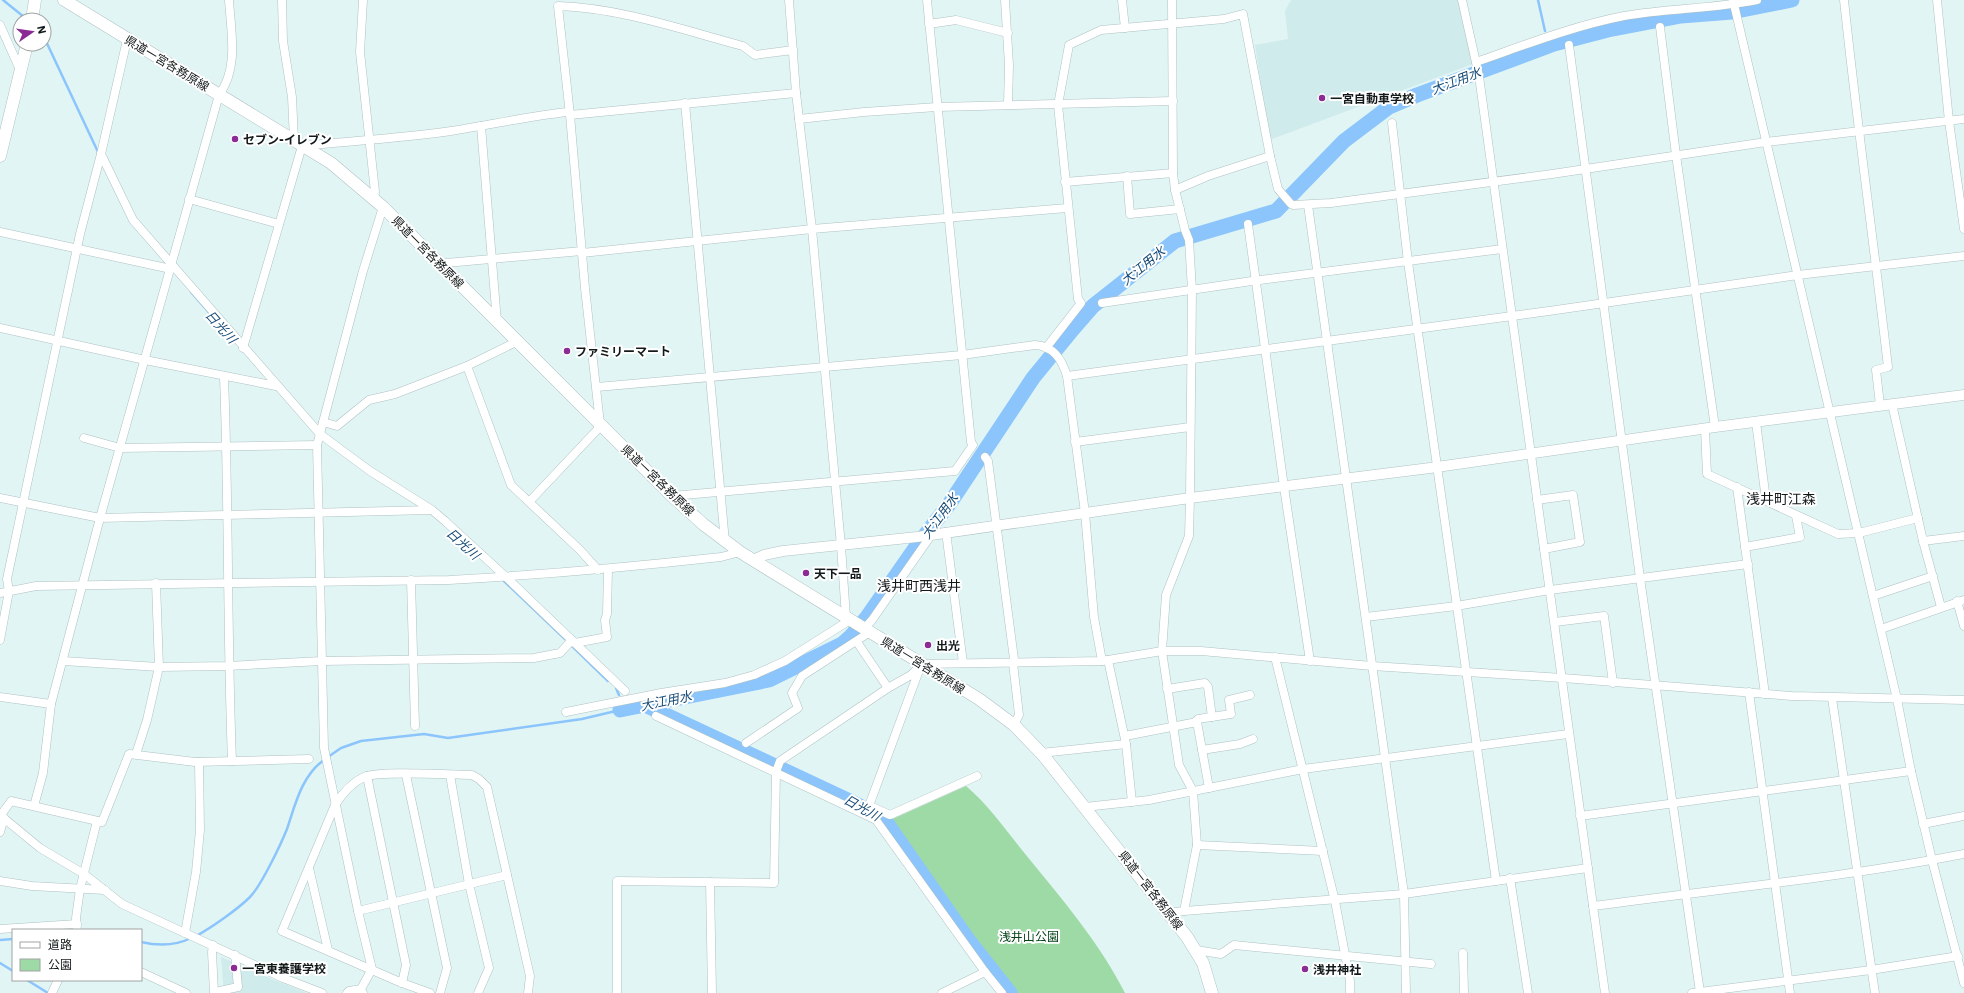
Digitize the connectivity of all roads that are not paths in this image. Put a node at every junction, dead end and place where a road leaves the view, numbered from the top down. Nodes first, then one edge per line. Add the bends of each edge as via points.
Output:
1 (35, 0) edge
2 (64, 0) edge
3 (229, 0) edge
4 (282, 0) edge
5 (363, 0) edge
6 (789, 0) edge
7 (927, 0) edge
8 (1005, 0) edge
9 (1122, 0) edge
10 (1172, 0) edge
11 (1462, 0) edge
12 (1757, 0) edge
13 (1844, 0) edge
14 (1937, 0) edge
15 (1734, 4) edge
16 (33, 12) edge
17 (1172, 22) junction
18 (929, 24) junction
19 (0, 25) edge
20 (1660, 27) dead end
21 (1125, 28) junction
22 (1008, 33) junction
23 (127, 40) junction
24 (1569, 45) dead end
25 (793, 50) junction
26 (25, 52) edge
27 (1476, 65) junction
28 (21, 72) junction
29 (796, 93) junction
30 (219, 95) junction
31 (1173, 101) junction
32 (685, 103) junction
33 (1008, 105) junction
34 (1058, 105) junction
35 (937, 107) junction
36 (569, 113) junction
37 (799, 119) junction
38 (1964, 119) edge
39 (1949, 121) junction
40 (1392, 123) dead end
41 (481, 126) junction
42 (1858, 132) junction
43 (370, 140) junction
44 (1766, 142) junction
45 (298, 143) junction
46 (101, 154) junction
47 (1676, 155) junction
48 (0, 156) edge
49 (1270, 156) junction
50 (1584, 170) junction
51 (1173, 173) junction
52 (1127, 176) junction
53 (1065, 182) junction
54 (1493, 182) junction
55 (1175, 190) junction
56 (1399, 193) junction
57 (189, 199) junction
58 (378, 203) junction
59 (1308, 205) junction
60 (1067, 208) junction
61 (1180, 210) junction
62 (948, 218) junction
63 (279, 224) junction
64 (1248, 224) dead end
65 (812, 229) junction
66 (1964, 229) edge
67 (0, 232) edge
68 (696, 241) junction
69 (77, 249) junction
70 (1502, 249) junction
71 (582, 252) junction
72 (1964, 256) edge
73 (493, 260) junction
74 (1408, 262) junction
75 (441, 265) junction
76 (1877, 266) junction
77 (171, 267) junction
78 (1318, 273) junction
79 (1798, 275) junction
80 (1256, 281) junction
81 (1192, 290) junction
82 (1695, 290) junction
83 (1102, 303) dead end
84 (1602, 304) junction
85 (1512, 316) junction
86 (497, 322) junction
87 (0, 328) edge
88 (1418, 329) junction
89 (57, 341) junction
90 (1326, 341) junction
91 (516, 342) junction
92 (243, 348) junction
93 (1046, 348) junction
94 (1264, 349) junction
95 (962, 355) junction
96 (1192, 358) junction
97 (145, 360) junction
98 (467, 366) junction
99 (824, 367) junction
100 (224, 376) junction
101 (709, 376) junction
102 (1067, 376) junction
103 (276, 386) junction
104 (597, 387) junction
105 (1964, 395) edge
106 (1892, 404) junction
107 (1880, 405) junction
108 (1831, 412) junction
109 (323, 422) junction
110 (1756, 422) junction
111 (600, 424) junction
112 (1190, 427) junction
113 (1710, 428) junction
114 (320, 434) junction
115 (84, 438) dead end
116 (1621, 441) junction
117 (1075, 442) junction
118 (317, 445) junction
119 (227, 446) junction
120 (120, 448) junction
121 (1530, 453) junction
122 (985, 457) dead end
123 (1437, 467) junction
124 (835, 480) junction
125 (1346, 480) junction
126 (1284, 487) junction
127 (1738, 487) junction
128 (720, 491) junction
129 (672, 496) junction
130 (0, 498) edge
131 (1190, 498) junction
132 (1537, 500) junction
133 (1766, 500) junction
134 (24, 502) junction
135 (529, 502) junction
136 (432, 510) junction
137 (319, 512) junction
138 (1085, 513) junction
139 (228, 515) junction
140 (1796, 516) junction
141 (100, 518) junction
142 (1918, 518) junction
143 (997, 525) junction
144 (946, 532) junction
145 (1859, 532) junction
146 (932, 534) junction
147 (1964, 536) edge
148 (1923, 541) junction
149 (725, 542) junction
150 (841, 546) junction
151 (1745, 547) junction
152 (1544, 549) junction
153 (740, 552) junction
154 (753, 560) junction
155 (1748, 564) junction
156 (608, 569) junction
157 (598, 570) junction
158 (1933, 576) junction
159 (506, 577) junction
160 (1640, 578) junction
161 (411, 580) junction
162 (319, 581) junction
163 (156, 583) junction
164 (83, 584) junction
165 (228, 584) junction
166 (1550, 590) junction
167 (9, 591) junction
168 (0, 593) edge
169 (1873, 596) junction
170 (1961, 600) edge
171 (1456, 606) junction
172 (1941, 607) junction
173 (1366, 617) junction
174 (850, 619) junction
175 (1555, 622) junction
176 (1964, 626) edge
177 (1881, 629) junction
178 (866, 630) junction
179 (0, 640) edge
180 (574, 642) junction
181 (857, 642) junction
182 (1162, 652) junction
183 (1275, 657) junction
184 (414, 660) junction
185 (1105, 660) junction
186 (63, 661) junction
187 (322, 661) junction
188 (1310, 661) junction
189 (1013, 663) junction
190 (963, 664) junction
191 (921, 665) junction
192 (228, 666) junction
193 (1372, 666) junction
194 (159, 667) junction
195 (1466, 672) junction
196 (1563, 678) junction
197 (1613, 683) junction
198 (1655, 686) junction
199 (888, 688) junction
200 (1167, 689) junction
201 (625, 691) dead end
202 (1749, 692) junction
203 (1765, 694) junction
204 (1250, 696) dead end
205 (0, 697) edge
206 (1832, 698) junction
207 (1897, 699) junction
208 (1964, 700) edge
209 (51, 704) junction
210 (566, 712) dead end
211 (656, 716) dead end
212 (1212, 717) junction
213 (1195, 722) junction
214 (1014, 725) junction
215 (415, 726) dead end
216 (1173, 726) junction
217 (1568, 734) junction
218 (1253, 739) dead end
219 (1125, 740) junction
220 (746, 743) dead end
221 (1477, 746) junction
222 (1202, 750) junction
223 (1040, 752) junction
224 (136, 754) junction
225 (1386, 758) junction
226 (309, 759) dead end
227 (232, 761) junction
228 (199, 762) junction
229 (1302, 769) junction
230 (1911, 771) junction
231 (776, 772) junction
232 (406, 774) junction
233 (450, 775) junction
234 (367, 776) junction
235 (977, 776) dead end
236 (1845, 780) junction
237 (1209, 788) junction
238 (1192, 791) junction
239 (1762, 792) junction
240 (1132, 802) junction
241 (334, 804) junction
242 (1673, 804) junction
243 (868, 805) junction
244 (34, 806) junction
245 (1085, 807) junction
246 (866, 814) junction
247 (1, 816) edge
248 (1580, 816) junction
249 (1964, 816) edge
250 (97, 821) junction
251 (1923, 824) junction
252 (0, 832) edge
253 (1197, 845) junction
254 (1323, 851) junction
255 (1964, 854) edge
256 (1932, 860) junction
257 (309, 868) junction
258 (1588, 868) junction
259 (1858, 871) junction
260 (84, 874) junction
261 (507, 875) junction
262 (1510, 878) junction
263 (1496, 881) junction
264 (0, 882) edge
265 (710, 882) junction
266 (1775, 883) junction
267 (469, 884) junction
268 (80, 889) junction
269 (105, 890) junction
270 (432, 893) junction
271 (1686, 893) junction
272 (1404, 894) junction
273 (394, 901) junction
274 (1335, 901) junction
275 (1593, 906) junction
276 (358, 911) junction
277 (1184, 911) junction
278 (1168, 913) junction
279 (77, 927) edge
280 (0, 929) edge
281 (187, 934) junction
282 (214, 945) junction
283 (328, 950) junction
284 (1196, 950) junction
285 (1463, 953) dead end
286 (235, 955) junction
287 (1346, 955) junction
288 (1958, 956) junction
289 (1406, 962) junction
290 (1431, 964) dead end
291 (372, 969) junction
292 (1871, 970) junction
293 (142, 972) edge
294 (985, 972) junction
295 (1788, 980) junction
296 (58, 981) edge
297 (402, 983) junction
298 (1964, 983) edge
299 (362, 991) edge
300 (1696, 992) edge
301 (1714, 992) edge
302 (52, 993) edge
303 (186, 993) edge
304 (214, 993) edge
305 (220, 993) edge
306 (322, 993) edge
307 (347, 993) edge
308 (430, 993) edge
309 (440, 993) edge
310 (478, 993) edge
311 (528, 993) edge
312 (617, 993) edge
313 (706, 993) edge
314 (712, 993) edge
315 (942, 993) edge
316 (1002, 993) edge
317 (1212, 993) edge
318 (1350, 993) edge
319 (1406, 993) edge
320 (1464, 993) edge
321 (1528, 993) edge
322 (1605, 993) edge
323 (1790, 993) edge
324 (1875, 993) edge

1 - 16 main road
2 - 23 main road, 県道一宮各務原線
3 - 30 street via 231,68 227,85
4 - 45 street via 283,41
5 - 43 street via 360,52
6 - 25 street
7 - 18 street
8 - 22 street
9 - 21 street
10 - 17 street
11 - 27 street
12 - 15 street
13 - 42 street
14 - 39 street
15 - 27 street via 1656,12 1595,23 1548,36
15 - 44 street
17 - 21 street
17 - 31 street
17 - 49 street via 1224,19 1243,14
18 - 22 street via 956,20
18 - 35 street
19 - 28 street
20 - 47 street
21 - 34 street via 1101,30 1069,45
22 - 33 street
23 - 30 main road, 県道一宮各務原線
23 - 46 street
24 - 50 street
25 - 29 street
25 - 36 street via 755,55 743,46 625,15 582,6 558,6
26 - 28 main road
27 - 54 street
28 - 48 main road
29 - 32 street
29 - 37 street
30 - 45 main road, 県道一宮各務原線
30 - 57 street
31 - 34 street
31 - 51 street
32 - 36 street
32 - 68 street
33 - 34 street
33 - 35 street
34 - 53 street
35 - 37 street
35 - 62 street
36 - 41 street via 538,115
36 - 71 street
37 - 65 street
38 - 39 street
39 - 42 street
39 - 66 street
40 - 56 street
41 - 43 street
41 - 73 street
42 - 44 street
42 - 76 street
43 - 45 street
43 - 58 street
44 - 47 street
44 - 79 street
45 - 58 main road, 県道一宮各務原線 via 331,163
45 - 63 street
46 - 69 street
46 - 77 street via 133,220
47 - 50 street
47 - 82 street
49 - 55 street via 1208,176
49 - 59 street via 1278,189 1282,195 1290,204
50 - 54 street
50 - 84 street
51 - 52 street
51 - 55 street
52 - 53 street
52 - 61 street via 1130,214
53 - 60 street
54 - 56 street
54 - 70 street
55 - 61 street
56 - 59 street
56 - 74 street
57 - 63 street
57 - 77 street
58 - 75 main road, 県道一宮各務原線
58 - 109 street via 363,271
59 - 78 street
60 - 62 street
60 - 93 street via 1078,299 1081,303
61 - 81 street via 1189,240
62 - 65 street
62 - 95 street
63 - 92 street
64 - 80 street
65 - 68 street
65 - 99 street
67 - 69 street
68 - 71 street
68 - 101 street
69 - 77 street
69 - 89 street
70 - 74 street
70 - 85 street
71 - 73 street
71 - 104 street
72 - 76 street
73 - 75 street
73 - 86 street
74 - 78 street
74 - 88 street
75 - 86 main road, 県道一宮各務原線
76 - 79 street
76 - 107 street via 1888,367 1876,370
77 - 92 street
77 - 97 street
78 - 80 street
78 - 90 street
79 - 82 street
79 - 108 street
80 - 81 street
80 - 94 street
81 - 83 street
81 - 96 street
82 - 84 street
82 - 113 street
84 - 85 street
84 - 116 street
85 - 88 street
85 - 121 street
86 - 91 main road, 県道一宮各務原線
87 - 89 street
88 - 90 street
88 - 123 street
89 - 97 street
89 - 134 street
90 - 94 street
90 - 125 street
91 - 98 street
91 - 111 main road, 県道一宮各務原線
92 - 103 street
93 - 95 street via 1035,344
93 - 102 street via 1062,360
94 - 96 street
94 - 126 street
95 - 99 street
95 - 124 street via 973,445 954,471
96 - 102 street
96 - 112 street
97 - 100 street
97 - 120 street
98 - 109 street via 395,394 369,400 337,426
98 - 135 street via 511,486
99 - 101 street
99 - 124 street
100 - 103 street
100 - 119 street
101 - 104 street
101 - 128 street
102 - 117 street
103 - 114 street
104 - 111 street
105 - 106 street
106 - 107 street
106 - 142 street
107 - 108 street
108 - 110 street
108 - 145 street
109 - 114 street
110 - 113 street
110 - 133 street
111 - 129 main road, 県道一宮各務原線
111 - 135 street
112 - 117 street
112 - 131 street
113 - 116 street
113 - 127 street via 1707,474
114 - 118 street
114 - 136 street via 370,471
115 - 120 street
116 - 121 street
116 - 160 street
117 - 138 street
118 - 119 street
118 - 137 street
119 - 120 street
119 - 139 street
120 - 141 street
121 - 123 street
121 - 132 street
122 - 143 street via 988,461
123 - 125 street
123 - 171 street
124 - 128 street
124 - 150 street
125 - 126 street
125 - 173 street
126 - 131 street
126 - 188 street
127 - 133 street
127 - 151 street
128 - 129 street
128 - 149 street
129 - 149 main road, 県道一宮各務原線
130 - 134 street
131 - 138 street
131 - 182 street via 1189,536 1166,595
132 - 152 street
132 - 152 street via 1573,495 1580,542
133 - 140 street
134 - 141 street
134 - 167 street via 7,578
135 - 157 street
136 - 137 street
136 - 159 street
137 - 139 street
137 - 162 street
138 - 143 street
138 - 185 street via 1094,617
139 - 141 street
139 - 165 street
140 - 145 street via 1838,534
140 - 151 street via 1800,537
141 - 164 street
142 - 145 street
142 - 148 street
143 - 144 street
143 - 189 street
144 - 146 street
144 - 190 street
145 - 169 street
146 - 150 street
146 - 178 street
147 - 148 street
148 - 158 street
149 - 153 main road, 県道一宮各務原線
150 - 154 street via 783,551
150 - 174 street
151 - 155 street
152 - 166 street
153 - 154 main road, 県道一宮各務原線
153 - 156 street via 721,557
154 - 174 main road, 県道一宮各務原線
155 - 160 street
155 - 203 street
156 - 157 street
156 - 180 street via 605,620 608,637
157 - 159 street
158 - 169 street
158 - 172 street
159 - 161 street
159 - 180 street
160 - 166 street
160 - 198 street
161 - 162 street
161 - 184 street
162 - 165 street
162 - 187 street
163 - 164 street
163 - 165 street
163 - 194 street
164 - 167 street via 36,586
164 - 186 street
165 - 192 street
166 - 171 street
166 - 175 street
167 - 168 street
167 - 179 street
169 - 177 street
170 - 172 street
170 - 176 street
171 - 173 street
171 - 195 street
172 - 177 street
173 - 193 street
174 - 178 main road, 県道一宮各務原線
174 - 210 street via 785,661 754,675 725,683
175 - 196 street
175 - 197 street via 1604,616
177 - 207 street
178 - 181 street
178 - 191 main road, 県道一宮各務原線
180 - 184 street via 560,653 534,658
180 - 201 street
181 - 199 street
181 - 220 street via 802,676 792,693 798,708
182 - 183 street via 1201,651
182 - 185 street
182 - 200 street
183 - 188 street
183 - 229 street
184 - 187 street
184 - 215 street
185 - 189 street
185 - 219 street
186 - 194 street
186 - 209 street
187 - 192 street
187 - 241 street via 324,752
188 - 193 street
189 - 190 street
189 - 214 street via 1019,715
190 - 191 street
191 - 199 street via 911,675
191 - 214 main road, 県道一宮各務原線 via 979,699
191 - 243 street
192 - 194 street
192 - 227 street
193 - 195 street
193 - 225 street
194 - 224 street
195 - 196 street
195 - 221 street
196 - 197 street
196 - 217 street
197 - 198 street
198 - 202 street
198 - 242 street
199 - 231 street via 784,757
200 - 212 street via 1205,684 1208,687
200 - 216 street
202 - 203 street
202 - 239 street
203 - 206 street
204 - 212 street via 1229,700 1231,714
205 - 209 street
206 - 207 street
206 - 236 street
207 - 208 street
207 - 230 street
209 - 244 street via 42,773
211 - 231 street
212 - 213 street via 1198,719
213 - 216 street
213 - 222 street
214 - 223 main road, 県道一宮各務原線
216 - 219 street
216 - 238 street via 1179,765
217 - 221 street
217 - 248 street
218 - 222 street via 1240,744
219 - 223 street
219 - 240 street
221 - 225 street
221 - 263 street
222 - 237 street
223 - 245 main road, 県道一宮各務原線
224 - 228 street
224 - 250 street via 129,754 102,822
225 - 229 street
225 - 272 street
226 - 227 street
227 - 228 street
228 - 281 street via 200,830
229 - 237 street
229 - 254 street
230 - 236 street
230 - 251 street
231 - 246 street
231 - 265 street via 774,883
232 - 233 street
232 - 234 street
232 - 270 street
233 - 261 street via 472,776 487,787
233 - 267 street
234 - 241 street via 345,791
234 - 273 street
235 - 243 street via 890,815
236 - 239 street
236 - 259 street
237 - 238 street
238 - 240 street
238 - 253 street
239 - 242 street
239 - 266 street
240 - 245 street
241 - 257 street
241 - 276 street
242 - 248 street
242 - 271 street
243 - 246 street
244 - 247 street via 11,801
244 - 250 street
245 - 278 main road, 県道一宮各務原線
246 - 294 street via 876,820
247 - 252 street
247 - 260 street via 40,848
248 - 258 street
249 - 251 street
250 - 260 street
251 - 256 street
253 - 254 street
253 - 277 street
254 - 274 street
255 - 256 street
256 - 259 street
256 - 288 street
257 - 283 street
257 - 283 street via 282,931
258 - 262 street
258 - 275 street
259 - 266 street
259 - 292 street
260 - 268 street
260 - 269 street
261 - 267 street
261 - 311 street via 530,976
262 - 263 street
262 - 321 street
263 - 272 street
264 - 268 street
265 - 312 street via 617,881
265 - 314 street
266 - 271 street
266 - 295 street
267 - 270 street
267 - 310 street via 489,968
268 - 269 street
268 - 279 street
269 - 281 street via 122,904
270 - 273 street
270 - 309 street via 447,968
271 - 275 street
271 - 300 street
272 - 274 street
272 - 289 street
273 - 276 street
273 - 297 street via 406,965
274 - 277 street
274 - 287 street
275 - 322 street
276 - 291 street
277 - 278 street
278 - 284 main road, 県道一宮各務原線
279 - 280 street via 29,926
281 - 282 street
282 - 286 street
282 - 304 street
283 - 291 street
284 - 287 street via 1221,954 1234,945
284 - 317 main road, 県道一宮各務原線 via 1209,978
285 - 320 street
286 - 305 street via 238,987
286 - 306 street
287 - 289 street
287 - 318 street
288 - 292 street
288 - 298 street
289 - 290 street
289 - 319 street
291 - 297 street
291 - 299 street
292 - 295 street
292 - 324 street
293 - 303 street
294 - 315 street
294 - 316 street
295 - 301 street
295 - 323 street
296 - 302 street
297 - 308 street
299 - 307 street
300 - 301 street
313 - 314 street

